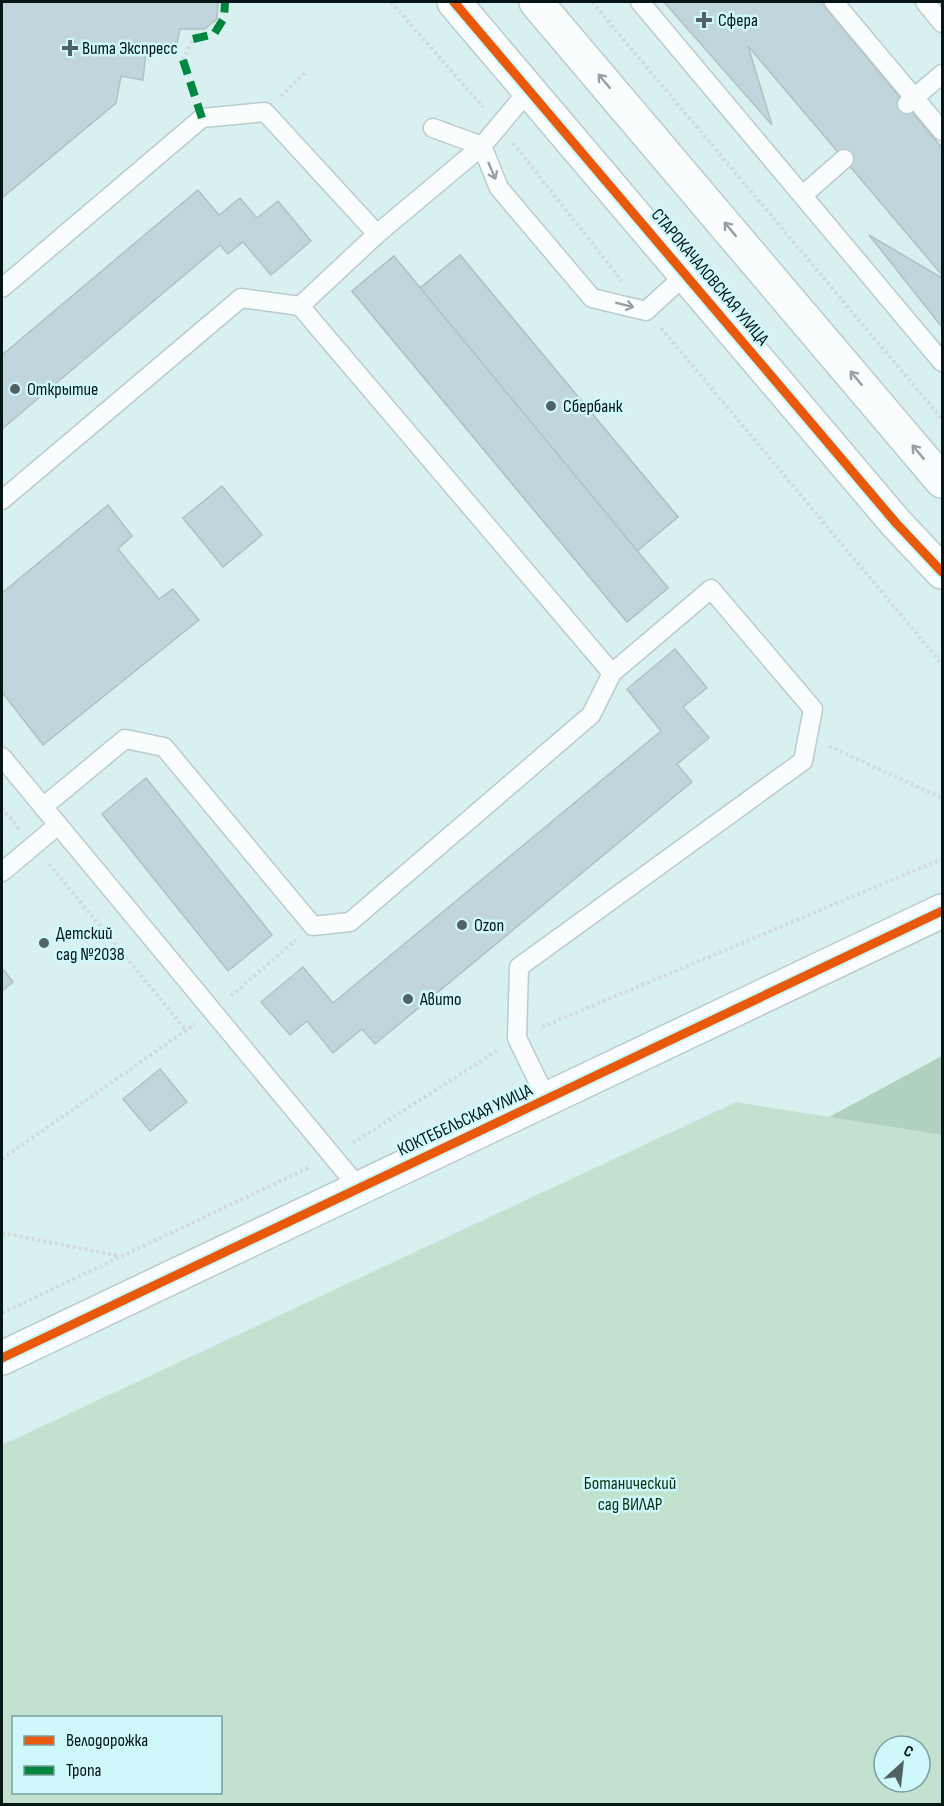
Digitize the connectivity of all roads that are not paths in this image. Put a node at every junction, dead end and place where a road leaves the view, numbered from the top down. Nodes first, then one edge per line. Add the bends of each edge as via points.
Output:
1 (454, 2) edge
2 (536, 2) edge
3 (640, 2) edge
4 (834, 2) edge
5 (925, 2) edge
6 (942, 23) edge
7 (942, 74) edge
8 (529, 90) junction
9 (910, 101) junction
10 (433, 128) dead end
11 (942, 131) edge
12 (482, 146) junction
13 (844, 159) dead end
14 (803, 195) junction
15 (377, 234) junction
16 (686, 274) junction
17 (2, 288) edge
18 (300, 306) junction
19 (942, 362) edge
20 (942, 480) edge
21 (2, 500) edge
22 (942, 572) edge
23 (612, 673) junction
24 (2, 757) edge
25 (43, 807) junction
26 (58, 825) junction
27 (2, 872) edge
28 (942, 910) edge
29 (547, 1100) junction
30 (359, 1188) junction
31 (2, 1358) edge

1 - 8 street, СТАРОКАЧАЛОВСКАЯ УЛИЦА
20 -> 2 street
3 - 14 lane
4 - 9 lane
5 - 6 lane
7 - 9 lane
8 - 12 lane
8 - 16 street, СТАРОКАЧАЛОВСКАЯ УЛИЦА
9 - 11 lane
10 - 12 lane
12 - 15 lane
12 -> 16 lane via 499,188 592,298 646,311
13 - 14 lane
14 - 19 lane
15 - 17 lane via 265,112 202,118
15 - 18 lane
16 - 22 street, СТАРОКАЧАЛОВСКАЯ УЛИЦА
18 - 21 lane via 241,298
18 - 23 lane
23 - 25 lane via 591,715 350,922 313,926 164,747 125,739
23 - 29 lane via 711,589 813,709 803,761 519,967 517,1038
24 - 25 lane
25 - 26 lane
26 - 27 lane
26 - 30 lane
28 - 29 street, КОКТЕБЕЛЬСКАЯ УЛИЦА
29 - 30 street, КОКТЕБЕЛЬСКАЯ УЛИЦА
30 - 31 street, КОКТЕБЕЛЬСКАЯ УЛИЦА

